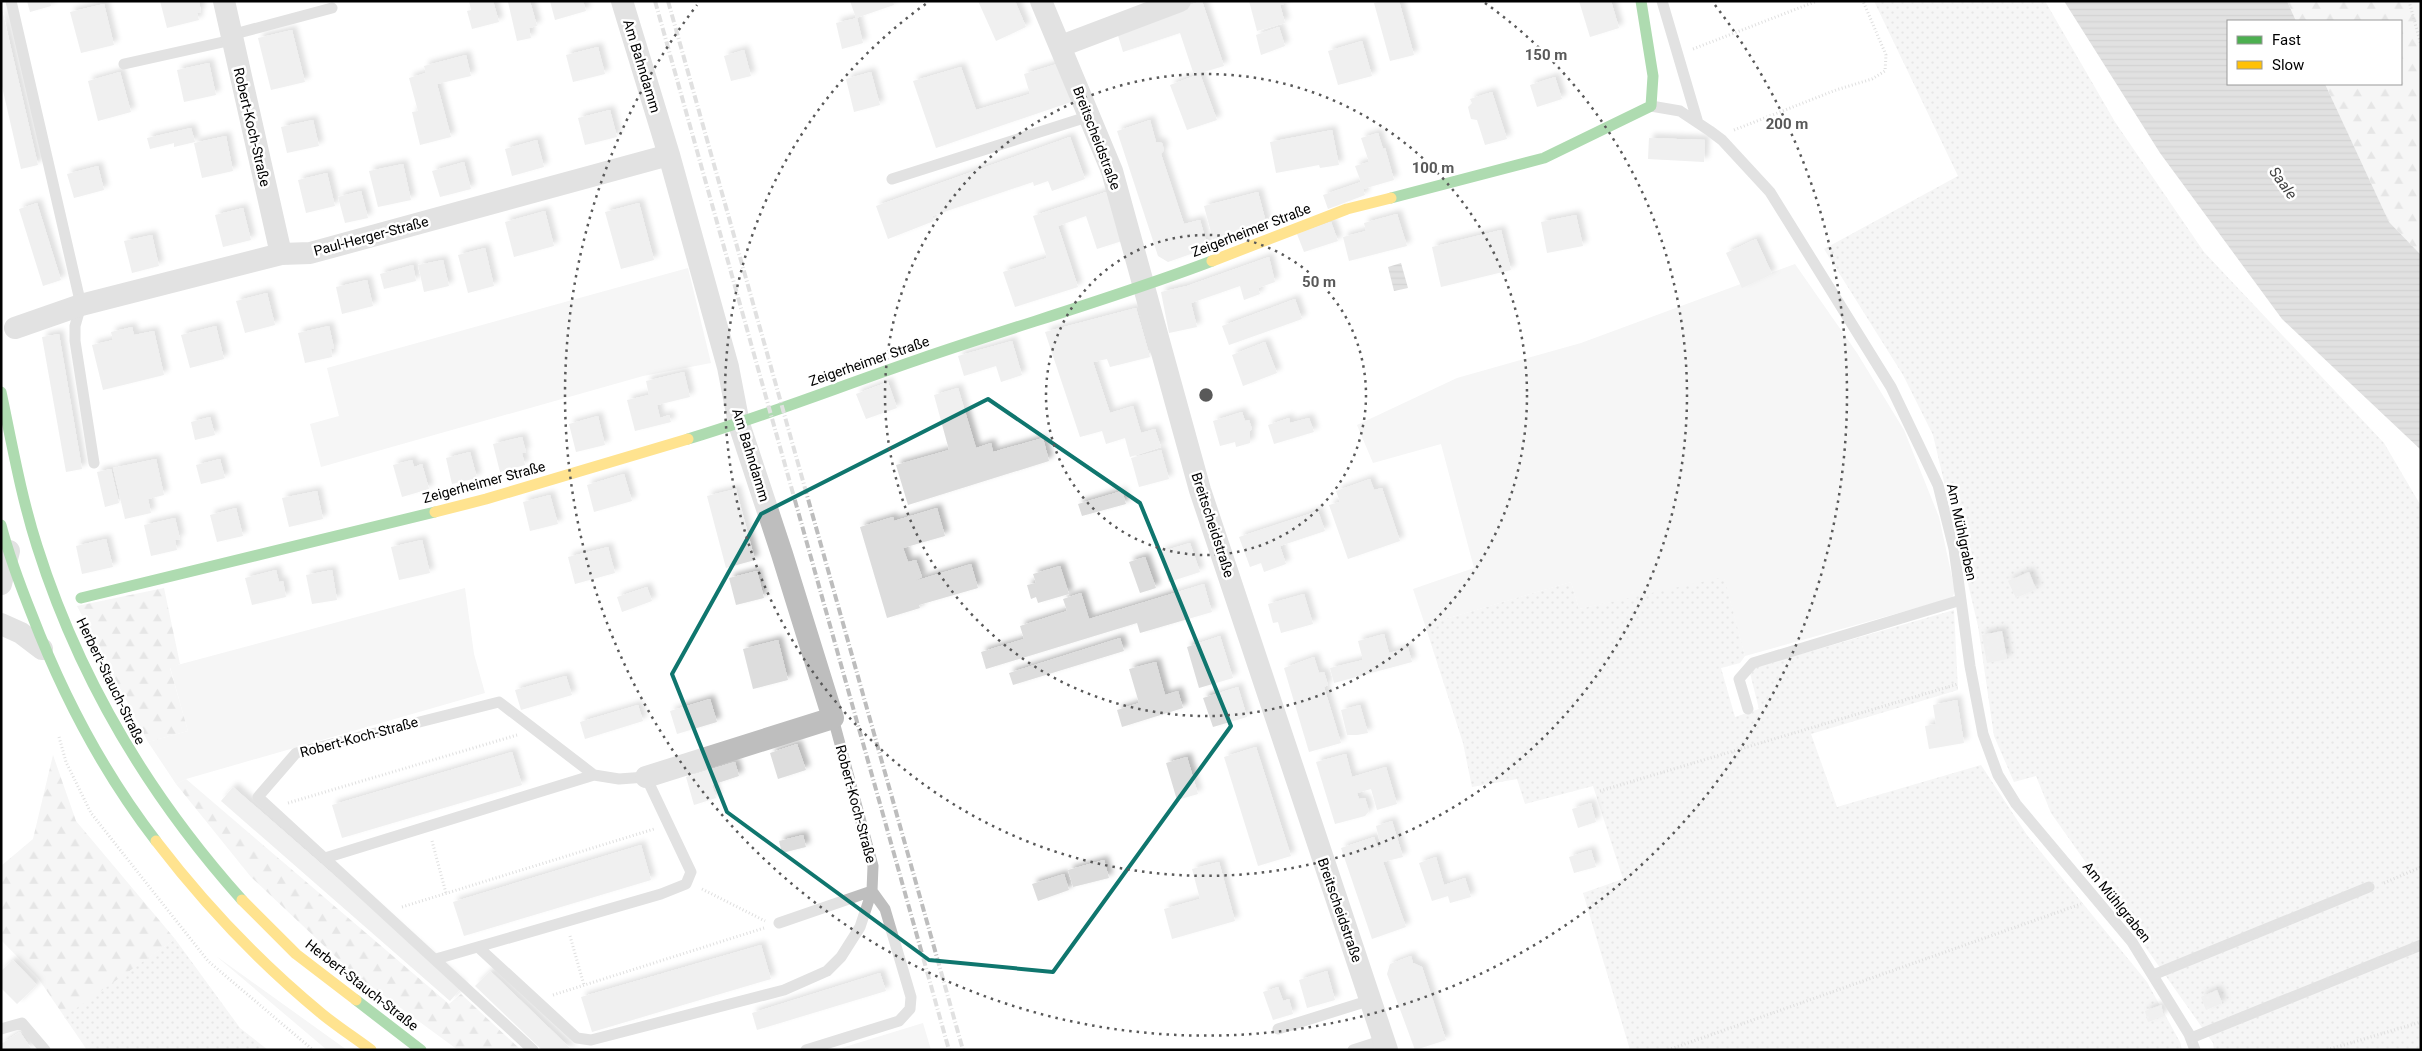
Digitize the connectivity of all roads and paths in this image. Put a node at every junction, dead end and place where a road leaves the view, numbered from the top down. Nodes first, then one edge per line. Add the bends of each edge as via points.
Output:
1 (11, 1) edge
2 (224, 1) edge
3 (622, 1) edge
4 (1041, 1) edge
5 (1180, 1) edge
6 (1641, 1) edge
7 (1662, 1) edge
8 (1817, 1) edge
9 (1863, 1) edge
10 (2409, 1) edge
11 (332, 8) dead end
12 (1667, 18) junction
13 (1645, 24) junction
14 (232, 37) junction
15 (2421, 45) edge
16 (1061, 46) junction
17 (1678, 55) junction
18 (124, 64) dead end
19 (1651, 106) junction
20 (1090, 116) junction
21 (1698, 123) junction
22 (1714, 134) junction
23 (669, 155) junction
24 (892, 179) dead end
25 (281, 254) junction
26 (1144, 287) junction
27 (81, 305) junction
28 (15, 328) dead end
29 (1, 392) edge
30 (739, 424) junction
31 (94, 463) dead end
32 (1, 526) edge
33 (9, 551) junction
34 (1, 584) edge
35 (81, 598) dead end
36 (1961, 600) junction
37 (1, 624) edge
38 (42, 649) junction
39 (1972, 680) junction
40 (1748, 709) dead end
41 (833, 718) junction
42 (535, 730) junction
43 (594, 775) junction
44 (646, 776) junction
45 (1600, 791) dead end
46 (270, 808) junction
47 (668, 825) junction
48 (428, 826) junction
49 (325, 858) junction
50 (2421, 867) edge
51 (691, 872) junction
52 (2369, 887) joint
53 (872, 891) junction
54 (446, 893) junction
55 (2096, 899) junction
56 (384, 912) junction
57 (566, 921) junction
58 (778, 923) junction
59 (2421, 945) edge
60 (478, 947) junction
61 (436, 959) junction
62 (2153, 975) junction
63 (584, 985) junction
64 (536, 1000) junction
65 (1371, 1000) junction
66 (2421, 1022) edge
67 (1, 1029) edge
68 (1278, 1030) dead end
69 (2191, 1038) junction
70 (1386, 1045) edge
71 (45, 1050) edge
72 (371, 1050) edge
73 (421, 1050) edge
74 (533, 1050) edge
75 (806, 1050) edge
76 (1353, 1050) edge
77 (1668, 1050) edge
78 (2195, 1050) edge
79 (2327, 1050) edge

1 - 27 lane
2 - 14 street, Robert-Koch-Straße
3 - 23 street, Am Bahndamm
4 - 16 street, Breitscheidstraße
5 - 16 street
6 - 13 street
7 - 12 lane
8 - 17 path
9 - 22 path via 1886,55 1885,71 1872,79 1836,90 1743,128
10 - 15 path
11 - 14 lane
12 - 13 lane
12 - 17 lane
13 - 19 street via 1653,76
14 - 18 lane
14 - 25 street, Robert-Koch-Straße
16 - 20 street, Breitscheidstraße
17 - 21 lane
19 - 21 lane, Am Mühlgraben via 1680,111
19 - 26 street, Zeigerheimer Straße via 1544,158 1347,209
20 - 24 lane
20 - 26 street, Breitscheidstraße via 1112,171
21 - 22 lane, Am Mühlgraben
22 - 36 lane, Am Mühlgraben via 1770,192 1891,387 1938,485 1954,549
23 - 25 street, Paul-Herger-Straße via 310,253
23 - 30 street, Am Bahndamm via 728,367
25 - 27 street, Paul-Herger-Straße
26 - 30 street, Zeigerheimer Straße via 919,359
26 - 65 street, Breitscheidstraße via 1200,490
27 - 28 street, Paul-Herger-Straße
27 - 31 lane via 75,341
29 - 73 street, Herbert-Stauch-Straße via 37,545 61,614 96,691 134,760 185,832 234,891 290,947
30 - 35 street, Zeigerheimer Straße via 486,499
30 - 41 street, Am Bahndamm
32 - 33 street
33 - 34 street
33 - 38 street
36 - 39 lane, Am Mühlgraben
36 - 40 lane via 1753,663 1739,679
37 - 38 street via 21,633
38 - 72 street via 106,771 166,855 208,906 262,960 316,1010
39 - 45 path
39 - 55 lane, Am Mühlgraben via 1983,734 1998,775 2016,804
41 - 44 street
41 - 53 lane, Robert-Koch-Straße via 873,866
42 - 43 lane, Robert-Koch-Straße
42 - 46 path
42 - 46 lane, Robert-Koch-Straße via 499,702 296,753 258,797
43 - 44 lane, Robert-Koch-Straße via 619,779
43 - 48 lane
44 - 47 lane
46 - 49 lane, Robert-Koch-Straße
47 - 51 lane
47 - 54 path
48 - 49 lane
48 - 54 path
49 - 56 lane, Robert-Koch-Straße
50 - 52 path
51 - 57 lane via 686,884 661,894
51 - 58 path via 703,892 772,924
52 - 62 lane
53 - 58 lane
53 - 64 lane, Robert-Koch-Straße via 860,927 841,957 827,971 784,990 591,1040 577,1038
53 - 75 lane via 884,908 911,997 910,1010 899,1021
54 - 56 path
55 - 62 lane, Am Mühlgraben via 2132,942
55 - 77 path
56 - 61 lane, Robert-Koch-Straße
57 - 60 lane
57 - 63 path
58 - 63 path
59 - 69 lane
60 - 61 lane
60 - 64 lane, Robert-Koch-Straße
61 - 74 lane, Robert-Koch-Straße
62 - 69 lane, Am Mühlgraben
63 - 64 path
65 - 68 lane
65 - 70 street, Breitscheidstraße
66 - 79 path
67 - 71 lane via 22,1023
69 - 78 lane, Am Mühlgraben
70 - 76 lane

